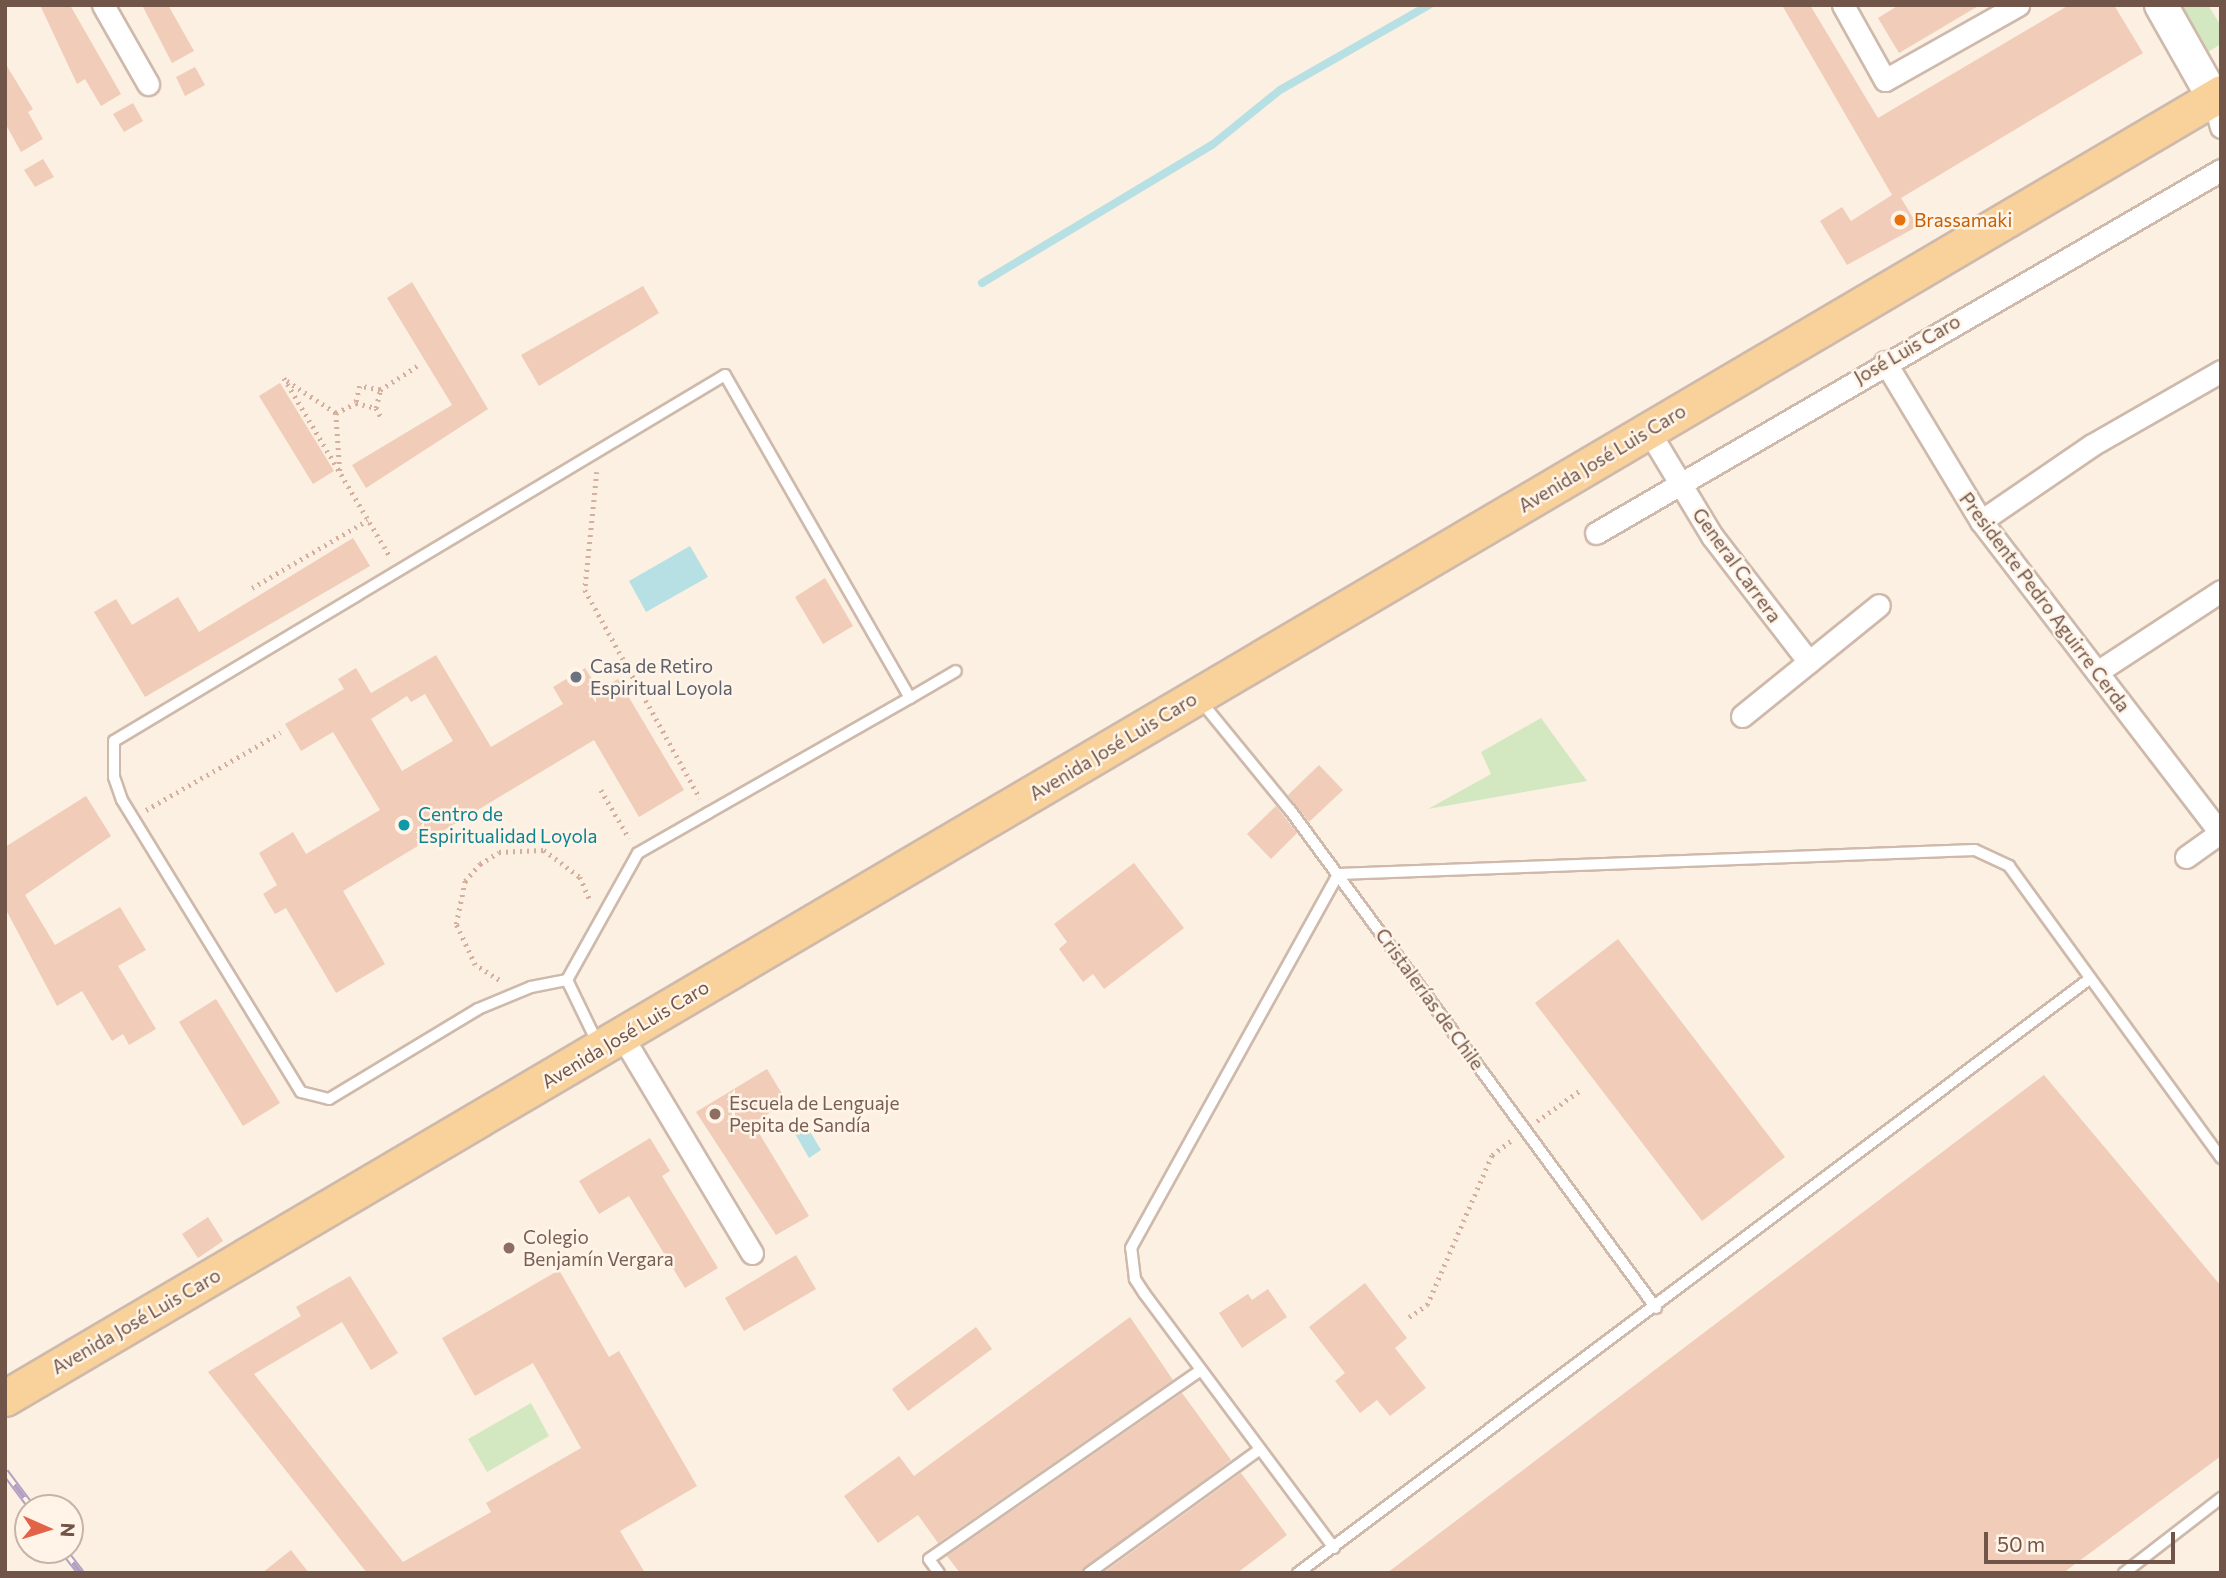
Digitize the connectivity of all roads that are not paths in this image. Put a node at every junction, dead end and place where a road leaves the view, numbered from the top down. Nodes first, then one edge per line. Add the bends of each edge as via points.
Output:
1 (103, 5) edge
2 (1843, 5) edge
3 (2161, 5) edge
4 (2006, 8) edge
5 (148, 84) dead end
6 (2218, 106) edge
7 (2221, 170) edge
8 (1885, 362) junction
9 (2221, 372) edge
10 (1648, 430) junction
11 (1680, 482) junction
12 (1982, 521) junction
13 (1596, 533) dead end
14 (2221, 591) edge
15 (1878, 605) dead end
16 (1809, 662) junction
17 (956, 671) dead end
18 (2097, 672) junction
19 (1197, 697) junction
20 (910, 698) junction
21 (1742, 716) dead end
22 (2220, 832) edge
23 (2186, 857) dead end
24 (1338, 874) junction
25 (567, 980) junction
26 (2088, 980) junction
27 (611, 1043) junction
28 (2221, 1158) edge
29 (752, 1253) dead end
30 (1656, 1308) junction
31 (1201, 1370) junction
32 (5, 1398) edge
33 (1260, 1449) junction
34 (2221, 1498) edge
35 (1334, 1548) junction
36 (939, 1573) edge
37 (1089, 1573) edge
38 (1298, 1573) edge
39 (2124, 1573) edge

1 - 5 street
2 - 4 street via 1885,80
3 - 6 street
6 - 10 main road, Avenida José Luis Caro
7 - 8 street, José Luis Caro
8 - 11 street, José Luis Caro
8 - 12 street, Presidente Pedro Aguirre Cerda
9 - 12 street via 2092,445
10 - 11 street, General Carrera
10 - 19 main road, Avenida José Luis Caro
11 - 13 street, José Luis Caro
11 - 16 street, General Carrera via 1712,536
12 - 18 street, Presidente Pedro Aguirre Cerda
14 - 18 street
15 - 16 street
16 - 21 street
17 - 20 lane
18 - 22 street, Presidente Pedro Aguirre Cerda
19 - 24 lane, Cristalerías de Chile
19 - 27 main road, Avenida José Luis Caro
20 - 25 lane via 638,853
20 - 25 lane via 725,375 114,741 114,778 133,818 301,1092 329,1099 478,1009 531,987
22 - 23 street
24 - 26 lane via 1975,850 2009,866
24 - 30 lane, Cristalerías de Chile
24 - 31 lane via 1131,1248 1135,1279
25 - 27 lane
26 - 28 lane
26 - 30 lane
27 - 29 street
27 - 32 main road, Avenida José Luis Caro
30 - 35 lane
31 - 33 lane
31 - 36 lane via 929,1559
33 - 35 lane
33 - 37 lane
34 - 39 lane
35 - 38 lane

